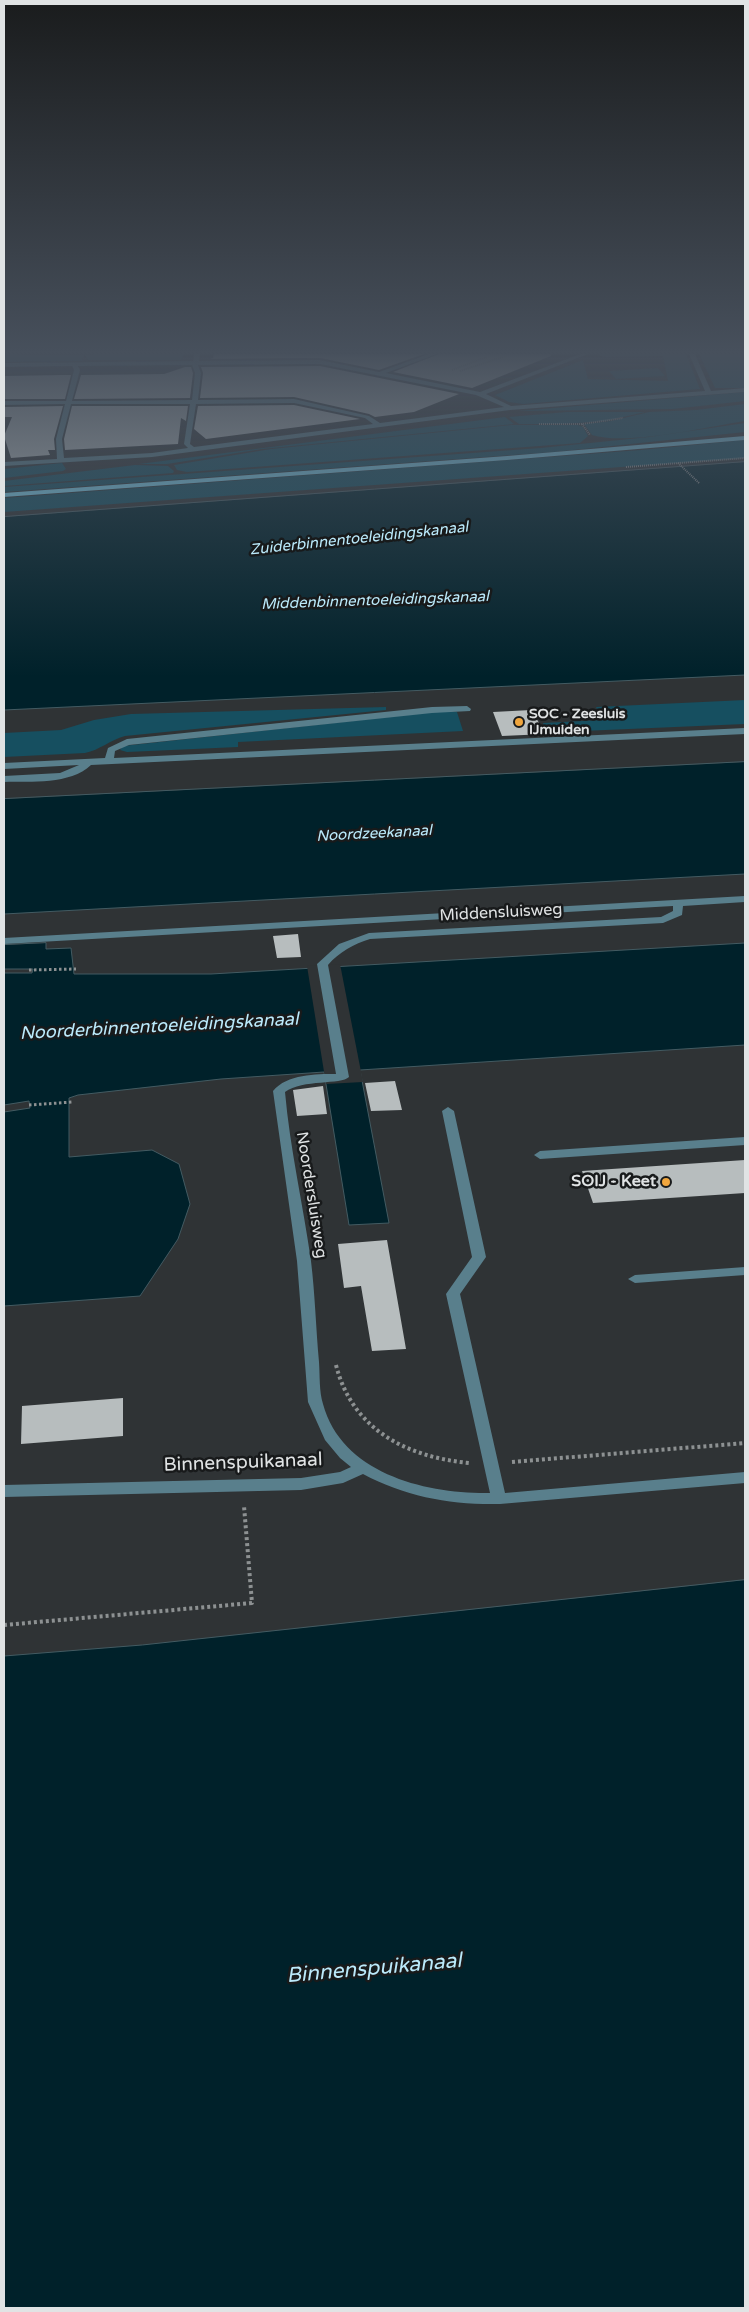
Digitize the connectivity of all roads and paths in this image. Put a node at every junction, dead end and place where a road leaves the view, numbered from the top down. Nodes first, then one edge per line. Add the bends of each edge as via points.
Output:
1 (44, 462) edge
2 (454, 462) edge
3 (678, 463) dead end
4 (4, 464) edge
5 (699, 483) dead end
6 (4, 495) edge
7 (467, 709) dead end
8 (745, 731) edge
9 (109, 761) junction
10 (88, 762) junction
11 (4, 766) edge
12 (4, 779) edge
13 (745, 899) edge
14 (678, 903) junction
15 (4, 941) edge
16 (322, 964) joint
17 (76, 969) dead end
18 (29, 970) dead end
19 (73, 1102) dead end
20 (29, 1105) dead end
21 (448, 1111) dead end
22 (745, 1141) edge
23 (540, 1155) dead end
24 (745, 1271) edge
25 (635, 1279) dead end
26 (364, 1467) junction
27 (745, 1478) edge
28 (242, 1485) junction
29 (4, 1492) edge
30 (499, 1498) junction
31 (4, 1625) edge

1 - 4 street
2 - 6 main road
3 - 5 path
7 - 9 street via 127,742 111,750
8 - 9 street
9 - 10 street
10 - 11 street
10 - 12 street via 82,769 64,774
13 - 14 street
14 - 15 street
14 - 16 street, Middensluisweg via 678,913 663,920 369,936 339,949
16 - 26 street, Noordersluisweg via 342,1077 292,1083 279,1092 304,1261 315,1402 331,1436 346,1454
17 - 18 path
19 - 20 path
21 - 30 street via 479,1257 453,1294
22 - 23 street
24 - 25 street
26 - 28 street, Binnenspuikanaal via 343,1477 319,1482
26 - 30 street via 399,1484 441,1496
27 - 30 street
28 - 29 street, Binnenspuikanaal
28 - 31 path via 252,1603

